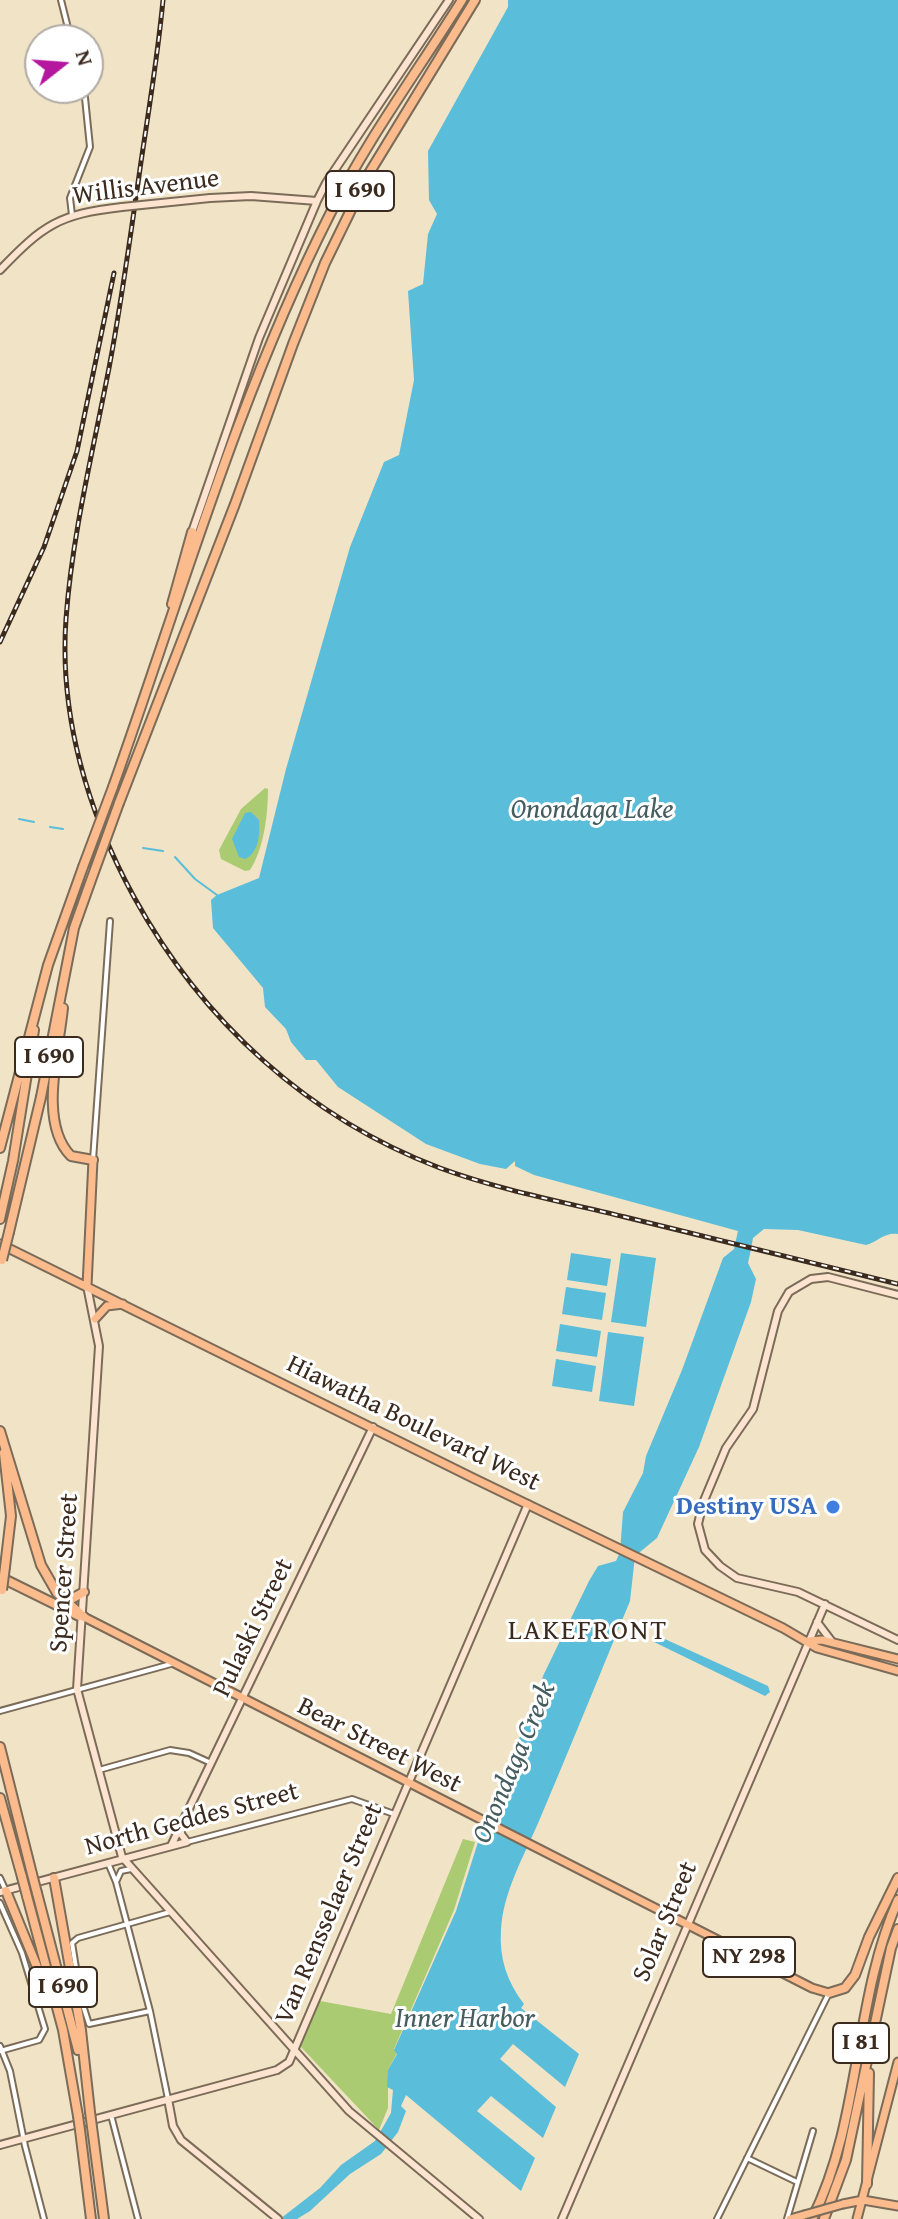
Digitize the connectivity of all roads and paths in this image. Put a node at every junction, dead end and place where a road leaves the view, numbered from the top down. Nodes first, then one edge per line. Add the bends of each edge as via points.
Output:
1 (61, 0) edge
2 (449, 0) edge
3 (462, 0) edge
4 (475, 0) edge
5 (67, 24) edge
6 (86, 104) edge
7 (317, 201) junction
8 (72, 215) junction
9 (0, 270) edge
10 (192, 532) joint
11 (164, 640) junction
12 (110, 921) dead end
13 (66, 964) junction
14 (41, 994) junction
15 (0, 1148) edge
16 (93, 1160) junction
17 (0, 1219) edge
18 (0, 1244) edge
19 (1, 1264) edge
20 (87, 1286) junction
21 (898, 1295) edge
22 (125, 1304) junction
23 (95, 1319) junction
24 (373, 1427) junction
25 (0, 1433) edge
26 (528, 1504) junction
27 (0, 1577) edge
28 (2, 1590) edge
29 (84, 1592) junction
30 (0, 1601) edge
31 (66, 1602) junction
32 (825, 1604) junction
33 (84, 1617) junction
34 (817, 1622) junction
35 (898, 1640) edge
36 (808, 1641) junction
37 (833, 1643) junction
38 (898, 1659) edge
39 (172, 1664) junction
40 (898, 1671) edge
41 (77, 1689) junction
42 (242, 1699) junction
43 (0, 1711) edge
44 (0, 1747) edge
45 (211, 1763) junction
46 (98, 1770) junction
47 (407, 1783) junction
48 (0, 1798) edge
49 (394, 1814) junction
50 (181, 1826) junction
51 (187, 1842) junction
52 (171, 1846) junction
53 (123, 1859) junction
54 (108, 1863) junction
55 (131, 1869) junction
56 (0, 1878) edge
57 (54, 1878) junction
58 (898, 1878) edge
59 (116, 1882) junction
60 (3, 1892) edge
61 (898, 1900) edge
62 (0, 1903) edge
63 (170, 1912) junction
64 (127, 1925) junction
65 (686, 1925) junction
66 (898, 1929) edge
67 (829, 1993) junction
68 (150, 2011) junction
69 (873, 2035) junction
70 (66, 2046) junction
71 (1, 2049) edge
72 (293, 2050) junction
73 (898, 2062) edge
74 (86, 2082) junction
75 (168, 2099) junction
76 (887, 2102) junction
77 (898, 2105) edge
78 (111, 2115) junction
79 (813, 2131) dead end
80 (24, 2138) junction
81 (0, 2145) edge
82 (747, 2158) junction
83 (797, 2182) junction
84 (867, 2184) junction
85 (863, 2200) junction
86 (898, 2206) edge
87 (273, 2215) edge
88 (808, 2217) edge
89 (44, 2219) edge
90 (91, 2219) edge
91 (104, 2219) edge
92 (138, 2219) edge
93 (263, 2219) edge
94 (479, 2219) edge
95 (562, 2219) edge
96 (717, 2219) edge
97 (789, 2219) edge
98 (824, 2219) edge
99 (857, 2219) edge

1 - 5 street
2 - 7 street
3 - 11 highway, I 690 via 343,191 300,275 248,400
4 - 13 highway, I 690, bridge via 368,175 325,263 119,803
6 - 8 street via 90,147 70,198
7 - 8 street, Willis Avenue, bridge via 210,198
7 - 10 street via 259,338
8 - 9 street, Willis Avenue via 36,234
10 - 11 highway
11 - 14 highway, I 690, bridge
12 - 16 street
13 - 16 highway via 54,1117 65,1150 78,1159
13 - 19 highway, I 690, bridge
14 - 15 highway
14 - 17 highway, I 690
16 - 20 main road
18 - 20 main road, Hiawatha Boulevard West
20 - 22 main road, Hiawatha Boulevard West
20 - 23 street, Spencer Street
21 - 32 street via 828,1277 811,1279 789,1292 778,1311 753,1409 726,1448 699,1518 705,1550 727,1572
22 - 23 main road via 107,1306
22 - 24 main road, Hiawatha Boulevard West
23 - 29 street, Spencer Street via 99,1358
24 - 26 main road, Hiawatha Boulevard West
24 - 42 street, Pulaski Street
25 - 28 highway, bridge via 11,1516
25 - 31 highway via 41,1565
26 - 36 main road, Hiawatha Boulevard West
26 - 47 street, Van Rensselaer Street
27 - 33 highway
28 - 30 highway
29 - 31 highway
29 - 33 street, Spencer Street
31 - 33 highway
32 - 34 street, Solar Street
32 - 35 street
33 - 39 main road, Bear Street West / NY 298
33 - 41 street, Spencer Street
34 - 36 street, Solar Street
34 - 37 street
36 - 37 main road, Hiawatha Boulevard West
36 - 40 main road, Hiawatha Boulevard West
36 - 65 street, Solar Street
37 - 38 main road, Hiawatha Boulevard West
39 - 41 street
39 - 42 main road, Bear Street West / NY 298
41 - 43 street
41 - 46 street, Spencer Street
42 - 45 street, Pulaski Street
42 - 47 main road, Bear Street West / NY 298
44 - 74 highway, I 690, bridge
45 - 46 street via 170,1750
45 - 50 street, Pulaski Street
46 - 53 street, Spencer Street
47 - 49 street, Van Rensselaer Street
47 - 65 main road, Bear Street West / NY 298
48 - 70 highway, I 690, bridge
49 - 51 street, North Geddes Street via 345,1800
49 - 72 street, Van Rensselaer Street
50 - 51 street
50 - 52 street, Pulaski Street
51 - 52 street, North Geddes Street
52 - 53 street, North Geddes Street
53 - 54 street, North Geddes Street
53 - 55 street
54 - 57 street, North Geddes Street
54 - 59 street
55 - 59 street via 121,1871
55 - 63 street
56 - 60 street
57 - 60 street, North Geddes Street
57 - 74 highway
58 - 67 highway via 855,1975 845,1988
59 - 64 street
60 - 70 highway via 43,1979
61 - 88 highway, I 81 via 878,1957 835,2162
62 - 71 street via 22,1953 45,2031 39,2040
63 - 64 street
63 - 72 street
64 - 68 street
64 - 68 street via 72,1943 81,1999 87,2021 93,2024
65 - 67 main road, Bear Street West / NY 298
65 - 95 street, Solar Street
66 - 69 highway, I 81
67 - 82 street
68 - 75 street
69 - 84 highway
69 - 98 highway, I 81 via 846,2160
70 - 90 highway, I 690, bridge
71 - 80 street
72 - 75 street, Van Rensselaer Street via 289,2062 277,2070
72 - 94 street via 349,2111
73 - 76 main road
74 - 91 highway, I 690, bridge
75 - 78 street, Van Rensselaer Street
75 - 87 street via 181,2140
76 - 77 street
76 - 84 main road
78 - 80 street, Van Rensselaer Street
78 - 92 street
79 - 83 street
80 - 81 street, Van Rensselaer Street
80 - 89 street
82 - 83 street
82 - 96 street
83 - 97 street
84 - 85 main road
85 - 86 main road
85 - 88 main road, bridge
85 - 99 main road
87 - 93 street
88 - 97 main road

